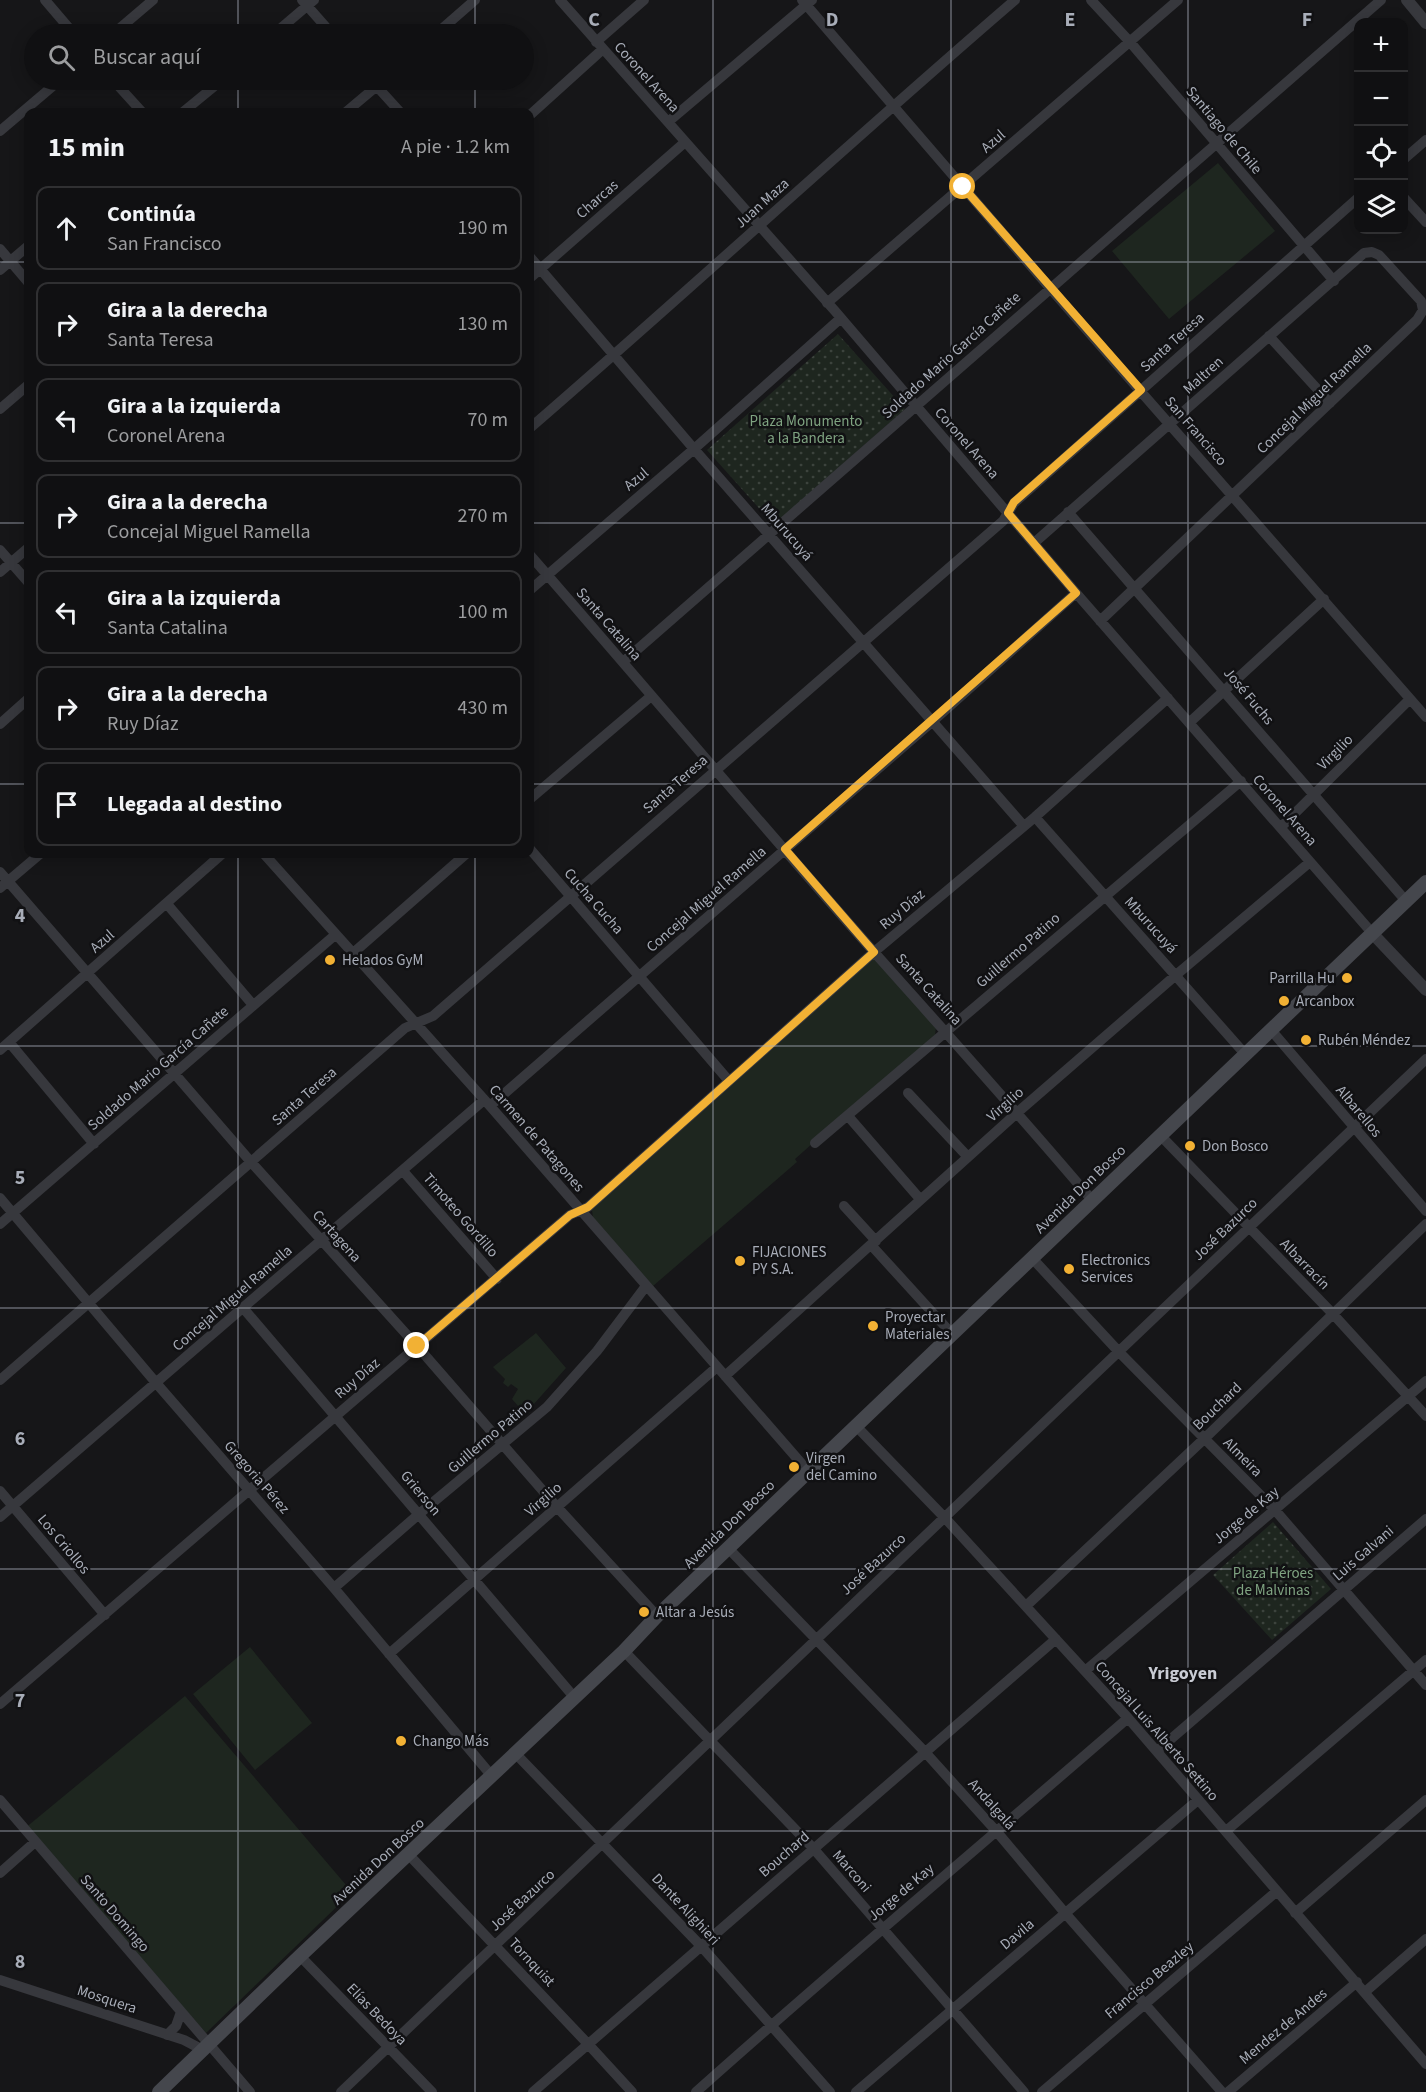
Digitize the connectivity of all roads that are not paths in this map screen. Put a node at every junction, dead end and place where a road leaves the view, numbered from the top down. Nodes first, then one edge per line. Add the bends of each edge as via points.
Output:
1 (45, 0) edge
2 (153, 0) edge
3 (475, 0) edge
4 (560, 0) edge
5 (644, 0) edge
6 (1015, 0) edge
7 (1091, 0) edge
8 (1178, 0) edge
9 (1381, 0) edge
10 (1407, 0) edge
11 (308, 2) edge
12 (807, 2) edge
13 (1426, 22) edge
14 (65, 24) edge
15 (125, 24) edge
16 (285, 24) edge
17 (324, 24) edge
18 (447, 24) edge
19 (1130, 42) junction
20 (599, 46) junction
21 (48, 90) edge
22 (122, 90) edge
23 (210, 90) edge
24 (369, 90) edge
25 (383, 90) edge
26 (893, 105) junction
27 (27, 108) edge
28 (138, 108) edge
29 (188, 108) edge
30 (350, 108) edge
31 (397, 108) edge
32 (24, 111) edge
33 (534, 111) edge
34 (668, 122) junction
35 (0, 131) edge
36 (1426, 140) edge
37 (684, 143) junction
38 (1216, 144) junction
39 (1408, 156) edge
40 (963, 187) junction
41 (1354, 202) edge
42 (1408, 202) edge
43 (1426, 222) edge
44 (759, 227) junction
45 (1303, 246) junction
46 (0, 249) edge
47 (24, 249) edge
48 (10, 261) junction
49 (534, 262) edge
50 (540, 269) junction
51 (0, 270) edge
52 (534, 274) edge
53 (24, 277) edge
54 (1334, 280) junction
55 (1050, 288) junction
56 (827, 303) junction
57 (841, 318) junction
58 (1417, 320) joint
59 (1269, 336) junction
60 (613, 356) junction
61 (24, 389) edge
62 (1141, 390) junction
63 (1330, 403) junction
64 (916, 407) junction
65 (0, 410) edge
66 (534, 425) edge
67 (1170, 425) junction
68 (694, 449) junction
69 (1233, 495) junction
70 (1068, 512) junction
71 (1008, 513) junction
72 (769, 535) junction
73 (1034, 543) junction
74 (0, 550) edge
75 (24, 552) edge
76 (534, 560) edge
77 (11, 563) junction
78 (0, 572) edge
79 (547, 575) junction
80 (24, 578) edge
81 (534, 586) edge
82 (1135, 587) junction
83 (1076, 593) junction
84 (1324, 599) junction
85 (1100, 621) junction
86 (862, 641) junction
87 (623, 662) junction
88 (1225, 690) junction
89 (650, 697) junction
90 (1168, 698) junction
91 (1410, 699) junction
92 (24, 703) edge
93 (1426, 717) edge
94 (933, 721) junction
95 (1190, 722) junction
96 (0, 724) edge
97 (716, 769) junction
98 (1241, 781) junction
99 (1313, 795) junction
100 (534, 796) edge
101 (1035, 816) junction
102 (1023, 825) junction
103 (1281, 827) junction
104 (785, 849) junction
105 (534, 854) edge
106 (35, 858) edge
107 (218, 858) edge
108 (268, 858) edge
109 (461, 858) edge
110 (1310, 862) junction
111 (0, 872) edge
112 (1426, 882) edge
113 (4, 884) edge
114 (570, 896) junction
115 (1104, 896) junction
116 (1406, 901) junction
117 (167, 904) junction
118 (1373, 934) junction
119 (335, 935) junction
120 (874, 952) junction
121 (352, 954) junction
122 (87, 973) junction
123 (1176, 975) junction
124 (640, 977) junction
125 (1426, 990) edge
126 (254, 1005) junction
127 (414, 1024) junction
128 (1271, 1029) junction
129 (946, 1031) junction
130 (9, 1042) junction
131 (0, 1050) edge
132 (1245, 1054) junction
133 (1426, 1059) edge
134 (174, 1073) junction
135 (729, 1081) junction
136 (908, 1093) dead end
137 (487, 1103) junction
138 (1018, 1112) junction
139 (848, 1116) junction
140 (1353, 1128) junction
141 (1160, 1135) junction
142 (815, 1143) dead end
143 (94, 1144) junction
144 (968, 1157) junction
145 (250, 1162) junction
146 (403, 1171) junction
147 (0, 1198) edge
148 (920, 1199) junction
149 (1092, 1200) junction
150 (844, 1206) dead end
151 (580, 1211) junction
152 (1426, 1211) edge
153 (12, 1213) junction
154 (0, 1224) edge
155 (1426, 1224) edge
156 (1248, 1227) junction
157 (321, 1239) junction
158 (873, 1243) junction
159 (1032, 1258) junction
160 (497, 1279) junction
161 (646, 1286) junction
162 (89, 1301) junction
163 (244, 1309) junction
164 (1333, 1314) junction
165 (952, 1334) junction
166 (417, 1346) junction
167 (1120, 1353) junction
168 (717, 1367) junction
169 (725, 1376) junction
170 (0, 1380) edge
171 (1426, 1381) edge
172 (157, 1384) junction
173 (1409, 1396) junction
174 (1426, 1416) edge
175 (336, 1417) junction
176 (856, 1426) junction
177 (1204, 1439) junction
178 (504, 1445) junction
179 (808, 1472) junction
180 (0, 1491) edge
181 (249, 1492) junction
182 (13, 1507) junction
183 (557, 1507) junction
184 (1275, 1510) junction
185 (419, 1514) junction
186 (0, 1517) edge
187 (945, 1518) junction
188 (1426, 1519) edge
189 (728, 1548) junction
190 (473, 1579) junction
191 (334, 1588) junction
192 (1344, 1590) junction
193 (1026, 1606) junction
194 (105, 1615) junction
195 (657, 1616) junction
196 (815, 1639) junction
197 (1056, 1639) junction
198 (624, 1651) junction
199 (388, 1654) junction
200 (1426, 1660) edge
201 (1085, 1671) junction
202 (1414, 1671) junction
203 (1426, 1685) edge
204 (574, 1697) junction
205 (0, 1704) edge
206 (1128, 1718) junction
207 (710, 1742) junction
208 (1157, 1751) junction
209 (925, 1752) junction
210 (514, 1753) junction
211 (491, 1775) junction
212 (0, 1800) edge
213 (1198, 1800) junction
214 (1426, 1800) edge
215 (1226, 1831) junction
216 (997, 1832) junction
217 (34, 1842) junction
218 (603, 1844) junction
219 (813, 1848) junction
220 (409, 1855) junction
221 (0, 1873) edge
222 (1276, 1892) junction
223 (1065, 1913) junction
224 (1295, 1913) junction
225 (881, 1928) junction
226 (1426, 1939) edge
227 (495, 1946) junction
228 (701, 1946) junction
229 (300, 1956) junction
230 (0, 1980) edge
231 (1357, 1982) junction
232 (1365, 1992) junction
233 (1146, 2003) junction
234 (951, 2009) junction
235 (181, 2012) junction
236 (771, 2025) junction
237 (166, 2035) junction
238 (588, 2044) junction
239 (206, 2047) junction
240 (388, 2048) junction
241 (1426, 2064) edge
242 (159, 2092) edge
243 (250, 2092) edge
244 (341, 2092) edge
245 (432, 2092) edge
246 (533, 2092) edge
247 (632, 2092) edge
248 (696, 2092) edge
249 (830, 2092) edge
250 (856, 2092) edge
251 (1024, 2092) edge
252 (1042, 2092) edge
253 (1221, 2092) edge
254 (1228, 2092) edge

1 - 14 street
2 - 15 street
3 - 18 street
4 - 20 street, Coronel Arena
5 - 20 street
6 - 26 street, Juan Maza
7 - 19 street, Santiago de Chile
8 - 19 street, Azul
9 - 38 street, Soldado Mario García Cañete
10 - 13 street
11 - 16 street
11 - 17 street
12 - 26 street, San Francisco
12 - 34 street
19 - 38 street, Santiago de Chile
19 - 40 street, Azul
20 - 33 street
20 - 34 street, Coronel Arena
21 - 27 street
22 - 28 street
23 - 29 street
24 - 30 street
25 - 31 street
26 - 40 street, San Francisco
26 - 44 street, Juan Maza
32 - 35 street
34 - 37 street, Coronel Arena
36 - 39 street
37 - 44 street, Coronel Arena
37 - 50 street, Charcas
38 - 45 street, Santiago de Chile
38 - 55 street, Soldado Mario García Cañete
40 - 55 street, San Francisco
40 - 56 street, Azul
41 - 45 street, Santa Teresa
42 - 43 street
44 - 56 street, Coronel Arena
44 - 60 street, Juan Maza
45 - 54 street, Santiago de Chile
45 - 62 street, Santa Teresa
46 - 48 street
47 - 48 street
48 - 51 street
48 - 53 street
49 - 50 street, Mburucuyá
50 - 52 street, Charcas
50 - 60 street, Mburucuyá
54 - 58 street, Maltren via 1364,253 1379,255 1421,301 1423,310
54 - 59 street, Maltren
55 - 62 street, San Francisco
55 - 64 street, Soldado Mario García Cañete
56 - 57 street, Coronel Arena
57 - 64 street, Coronel Arena
57 - 68 street, Azul
58 - 63 street, Concejal Miguel Ramella
59 - 63 street
59 - 67 street, Maltren
60 - 66 street, Juan Maza
60 - 68 street, Mburucuyá
61 - 65 street
62 - 67 street, San Francisco
62 - 71 street, Santa Teresa via 1014,502
63 - 69 street, Concejal Miguel Ramella
64 - 71 street, Coronel Arena
64 - 72 street, Soldado Mario García Cañete
67 - 69 street, San Francisco
67 - 70 street, Maltren
68 - 72 street, Mburucuyá
68 - 79 street, Azul
69 - 82 street, Concejal Miguel Ramella
69 - 84 street, San Francisco
70 - 73 street, Maltren
70 - 82 street, José Fuchs
71 - 73 street, Coronel Arena
71 - 86 street, Santa Teresa
72 - 86 street, Mburucuyá
72 - 87 street, Soldado Mario García Cañete
73 - 83 street, Coronel Arena
74 - 77 street
75 - 77 street
76 - 79 street, Santa Catalina
77 - 78 street
77 - 80 street
79 - 81 street, Azul
79 - 87 street, Santa Catalina
82 - 85 street, Concejal Miguel Ramella
82 - 88 street, José Fuchs
83 - 85 street, Coronel Arena
83 - 94 street, Concejal Miguel Ramella
84 - 88 street
84 - 91 street, San Francisco
85 - 90 street, Coronel Arena
86 - 94 street, Mburucuyá
86 - 97 street, Santa Teresa
87 - 89 street, Santa Catalina
88 - 95 street
88 - 99 street, José Fuchs
89 - 97 street, Santa Catalina
89 - 100 street
90 - 95 street, Coronel Arena
90 - 101 street, Ruy Díaz
91 - 93 street, San Francisco
91 - 99 street, Virgilio
92 - 96 street
94 - 102 street, Mburucuyá
94 - 104 street, Concejal Miguel Ramella
95 - 98 street, Coronel Arena
97 - 104 street, Santa Catalina
97 - 114 street, Santa Teresa
98 - 103 street, Coronel Arena
98 - 115 street, Guillermo Patino
99 - 103 street, Virgilio
99 - 116 street, José Fuchs
101 - 102 street, Ruy Díaz
101 - 115 street, Mburucuyá
102 - 120 street, Ruy Díaz
103 - 110 street, Coronel Arena
104 - 120 street, Santa Catalina
104 - 124 street, Concejal Miguel Ramella
105 - 114 street, Cucha Cucha
106 - 113 street
107 - 117 street, Azul
108 - 119 street, Carmen de Patagones
109 - 121 street
110 - 118 street, Coronel Arena
110 - 123 street, Virgilio
111 - 113 street, Cartagena
112 - 116 main road, Avenida Don Bosco
113 - 122 street, Cartagena
114 - 124 street, Cucha Cucha
114 - 127 street, Santa Teresa via 433,1016
115 - 123 street, Mburucuyá
115 - 129 street, Guillermo Patino
116 - 118 main road, Avenida Don Bosco
117 - 122 street, Azul
117 - 126 street
118 - 125 street
118 - 128 main road, Avenida Don Bosco
119 - 121 street, Carmen de Patagones
119 - 126 street, Soldado Mario García Cañete
120 - 129 street, Santa Catalina
120 - 135 street, Ruy Díaz
121 - 127 street, Carmen de Patagones
122 - 130 street, Azul
122 - 134 street, Cartagena
123 - 132 street, Mburucuyá
123 - 138 street, Virgilio
124 - 135 street, Cucha Cucha
124 - 137 street, Concejal Miguel Ramella
126 - 134 street, Soldado Mario García Cañete
127 - 137 street, Carmen de Patagones
127 - 145 street, Santa Teresa
128 - 132 main road, Avenida Don Bosco
128 - 140 street, Albarellos
129 - 138 street, Santa Catalina
129 - 139 street, Guillermo Patino
130 - 131 street, Azul
130 - 143 street
132 - 141 main road, Avenida Don Bosco
133 - 140 street, José Bazurco
134 - 143 street, Soldado Mario García Cañete
134 - 145 street, Cartagena
135 - 151 street, Ruy Díaz
136 - 144 street
137 - 146 street, Concejal Miguel Ramella
137 - 151 street, Carmen de Patagones
138 - 144 street, Virgilio
138 - 149 street, Santa Catalina
139 - 142 street, Guillermo Patino
139 - 148 street
140 - 152 street, Albarellos
140 - 156 street, José Bazurco
141 - 149 main road, Avenida Don Bosco
141 - 156 street, Albarracín
143 - 153 street, Soldado Mario García Cañete
144 - 148 street, Virgilio
145 - 157 street, Cartagena
145 - 162 street, Santa Teresa
146 - 157 street, Concejal Miguel Ramella
146 - 160 street, Timoteo Gordillo
147 - 153 street, Gregoria Pérez
148 - 158 street, Virgilio
149 - 159 main road, Avenida Don Bosco
150 - 158 street
151 - 160 street, Ruy Díaz via 570,1215
151 - 161 street, Carmen de Patagones
153 - 154 street, Soldado Mario García Cañete
153 - 162 street, Gregoria Pérez
155 - 164 street, Bouchard
156 - 164 street, Albarracín
156 - 167 street, José Bazurco
157 - 163 street, Concejal Miguel Ramella
157 - 166 street, Cartagena
158 - 165 street
158 - 169 street, Virgilio
159 - 165 main road, Avenida Don Bosco
159 - 167 street, Almeira
160 - 166 street, Ruy Díaz
161 - 168 street, Carmen de Patagones
161 - 178 street, Guillermo Patino via 548,1407
162 - 170 street, Santa Teresa
162 - 172 street, Gregoria Pérez
163 - 172 street, Concejal Miguel Ramella
163 - 175 street, Grierson
164 - 173 street, Albarracín
164 - 177 street, Bouchard
165 - 176 main road, Avenida Don Bosco
166 - 175 street, Ruy Díaz
166 - 178 street, Cartagena
167 - 177 street, Almeira
167 - 187 street, José Bazurco
168 - 169 street, Carmen de Patagones
168 - 183 street, Virgilio
169 - 179 street, Carmen de Patagones
171 - 173 street, Jorge de Kay
172 - 181 street, Gregoria Pérez
172 - 182 street, Concejal Miguel Ramella
173 - 174 street, Albarracín
173 - 184 street, Jorge de Kay
175 - 181 street, Ruy Díaz
175 - 185 street, Grierson
176 - 179 main road, Avenida Don Bosco
176 - 187 street, Concejal Luis Alberto Settino
177 - 184 street, Almeira
177 - 193 street, Bouchard
178 - 183 street, Cartagena
178 - 185 street, Guillermo Patino
179 - 189 main road, Avenida Don Bosco
180 - 182 street, Los Criollos
181 - 191 street, Gregoria Pérez
181 - 194 street, Ruy Díaz
182 - 186 street, Concejal Miguel Ramella
182 - 194 street, Los Criollos
183 - 190 street, Virgilio
183 - 195 street, Cartagena
184 - 192 street, Almeira
184 - 201 street, Jorge de Kay
185 - 190 street, Grierson
185 - 191 street, Guillermo Patino
187 - 193 street, Concejal Luis Alberto Settino
187 - 196 street, José Bazurco
188 - 192 street, Luis Galvani
189 - 195 main road, Avenida Don Bosco
189 - 196 street, Andalgalá
190 - 199 street, Virgilio
190 - 204 street, Grierson
191 - 199 street, Gregoria Pérez
192 - 202 street, Almeira
192 - 208 street, Luis Galvani
193 - 197 street, Concejal Luis Alberto Settino
194 - 205 street, Ruy Díaz
195 - 198 main road, Avenida Don Bosco
196 - 207 street, José Bazurco
196 - 209 street, Andalgalá
197 - 201 street, Concejal Luis Alberto Settino
197 - 209 street, Bouchard
198 - 204 main road, Avenida Don Bosco
198 - 207 street, Marconi
199 - 211 street, Gregoria Pérez
200 - 202 street
201 - 206 street, Concejal Luis Alberto Settino
202 - 203 street, Almeira
202 - 215 street
204 - 210 main road, Avenida Don Bosco
206 - 208 street, Concejal Luis Alberto Settino
206 - 216 street, Jorge de Kay
207 - 218 street, José Bazurco
207 - 219 street, Marconi
208 - 213 street, Concejal Luis Alberto Settino
209 - 216 street, Andalgalá
209 - 219 street, Bouchard
210 - 211 main road, Avenida Don Bosco
210 - 218 street, Dante Alighieri
211 - 220 main road, Avenida Don Bosco
212 - 217 street, Santo Domingo
213 - 215 street, Concejal Luis Alberto Settino
213 - 223 street, Davila
214 - 224 street
215 - 222 street, Concejal Luis Alberto Settino
216 - 223 street, Andalgalá
216 - 225 street, Jorge de Kay
217 - 221 street
217 - 235 street, Santo Domingo
218 - 227 street, José Bazurco
218 - 228 street, Dante Alighieri
219 - 225 street, Marconi
219 - 228 street, Bouchard
220 - 227 street, Tornquist
220 - 229 main road, Avenida Don Bosco
222 - 224 street, Concejal Luis Alberto Settino
222 - 233 street, Francisco Beazley
223 - 233 street, Andalgalá
223 - 234 street, Davila
224 - 231 street, Concejal Luis Alberto Settino
225 - 234 street, Marconi
225 - 236 street, Jorge de Kay
226 - 232 street
227 - 238 street, Tornquist
227 - 240 street, José Bazurco
228 - 236 street, Dante Alighieri
228 - 238 street, Bouchard
229 - 239 main road, Avenida Don Bosco
229 - 240 street, Elías Bedoya
230 - 237 street, Mosquera
231 - 232 street, Concejal Luis Alberto Settino
231 - 254 street, Mendez de Andes
232 - 241 street, Concejal Luis Alberto Settino
233 - 252 street, Francisco Beazley
233 - 253 street, Andalgalá
234 - 250 street, Davila
234 - 251 street, Marconi
235 - 237 street via 176,2026
235 - 239 street, Santo Domingo
236 - 248 street, Jorge de Kay
236 - 249 street, Dante Alighieri
237 - 239 street, Mosquera
238 - 246 street, Bouchard
238 - 247 street, Tornquist
239 - 242 main road, Avenida Don Bosco
239 - 243 street, Santo Domingo
240 - 244 street, José Bazurco
240 - 245 street, Elías Bedoya

